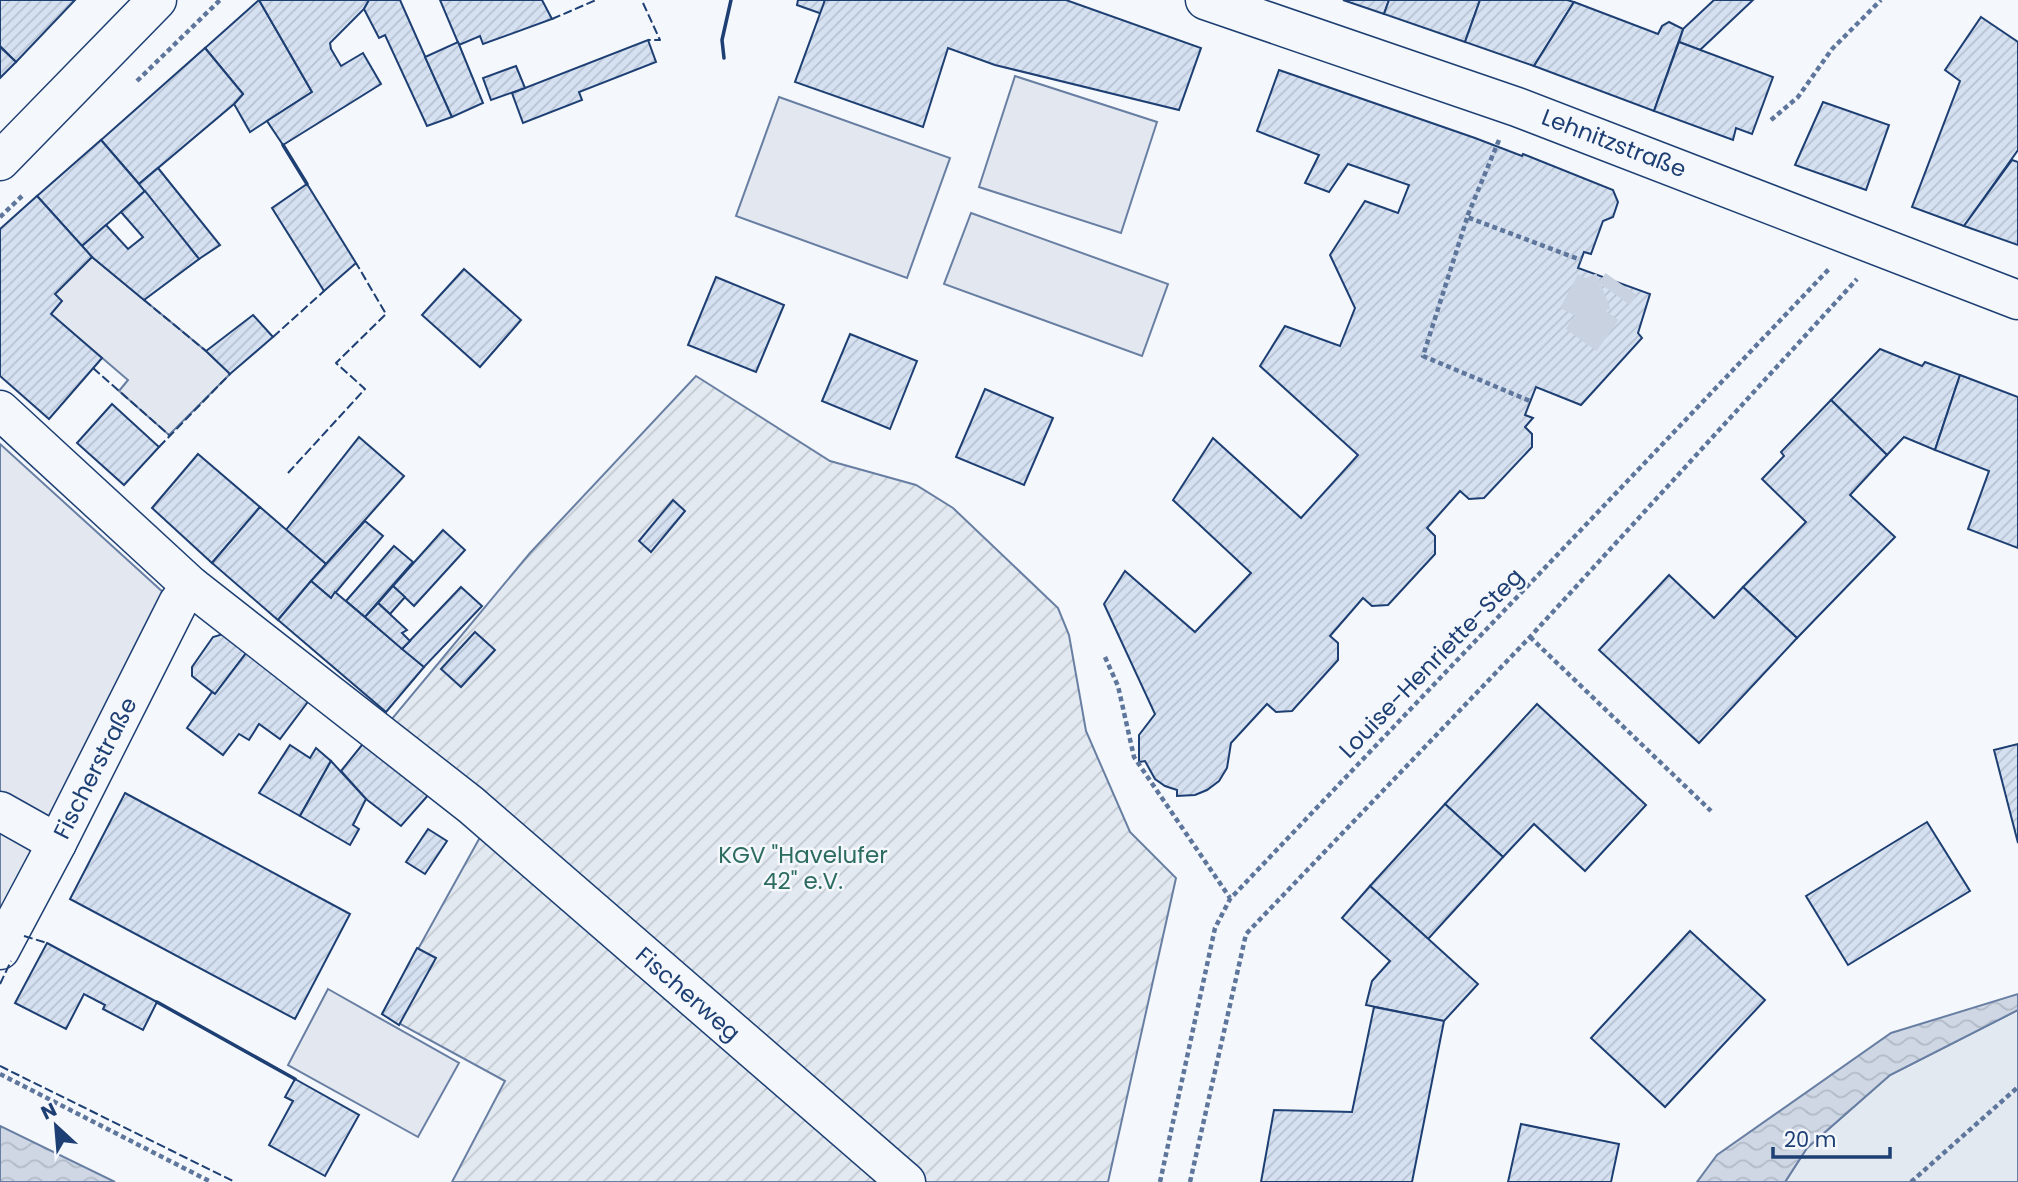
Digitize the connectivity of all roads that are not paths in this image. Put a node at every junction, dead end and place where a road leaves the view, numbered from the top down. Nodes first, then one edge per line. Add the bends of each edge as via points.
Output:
1 (157, 0) edge
2 (1205, 0) edge
3 (0, 161) edge
4 (2018, 300) edge
5 (0, 411) edge
6 (191, 586) junction
7 (0, 811) edge
8 (57, 843) junction
9 (0, 950) edge
10 (906, 1182) edge

1 - 3 street
2 - 4 street, Lehnitzstraße via 1517,107
5 - 6 street
6 - 8 street, Fischerstraße via 178,603
6 - 10 street, Fischerweg via 471,805
7 - 8 street
8 - 9 street, Fischerstraße

